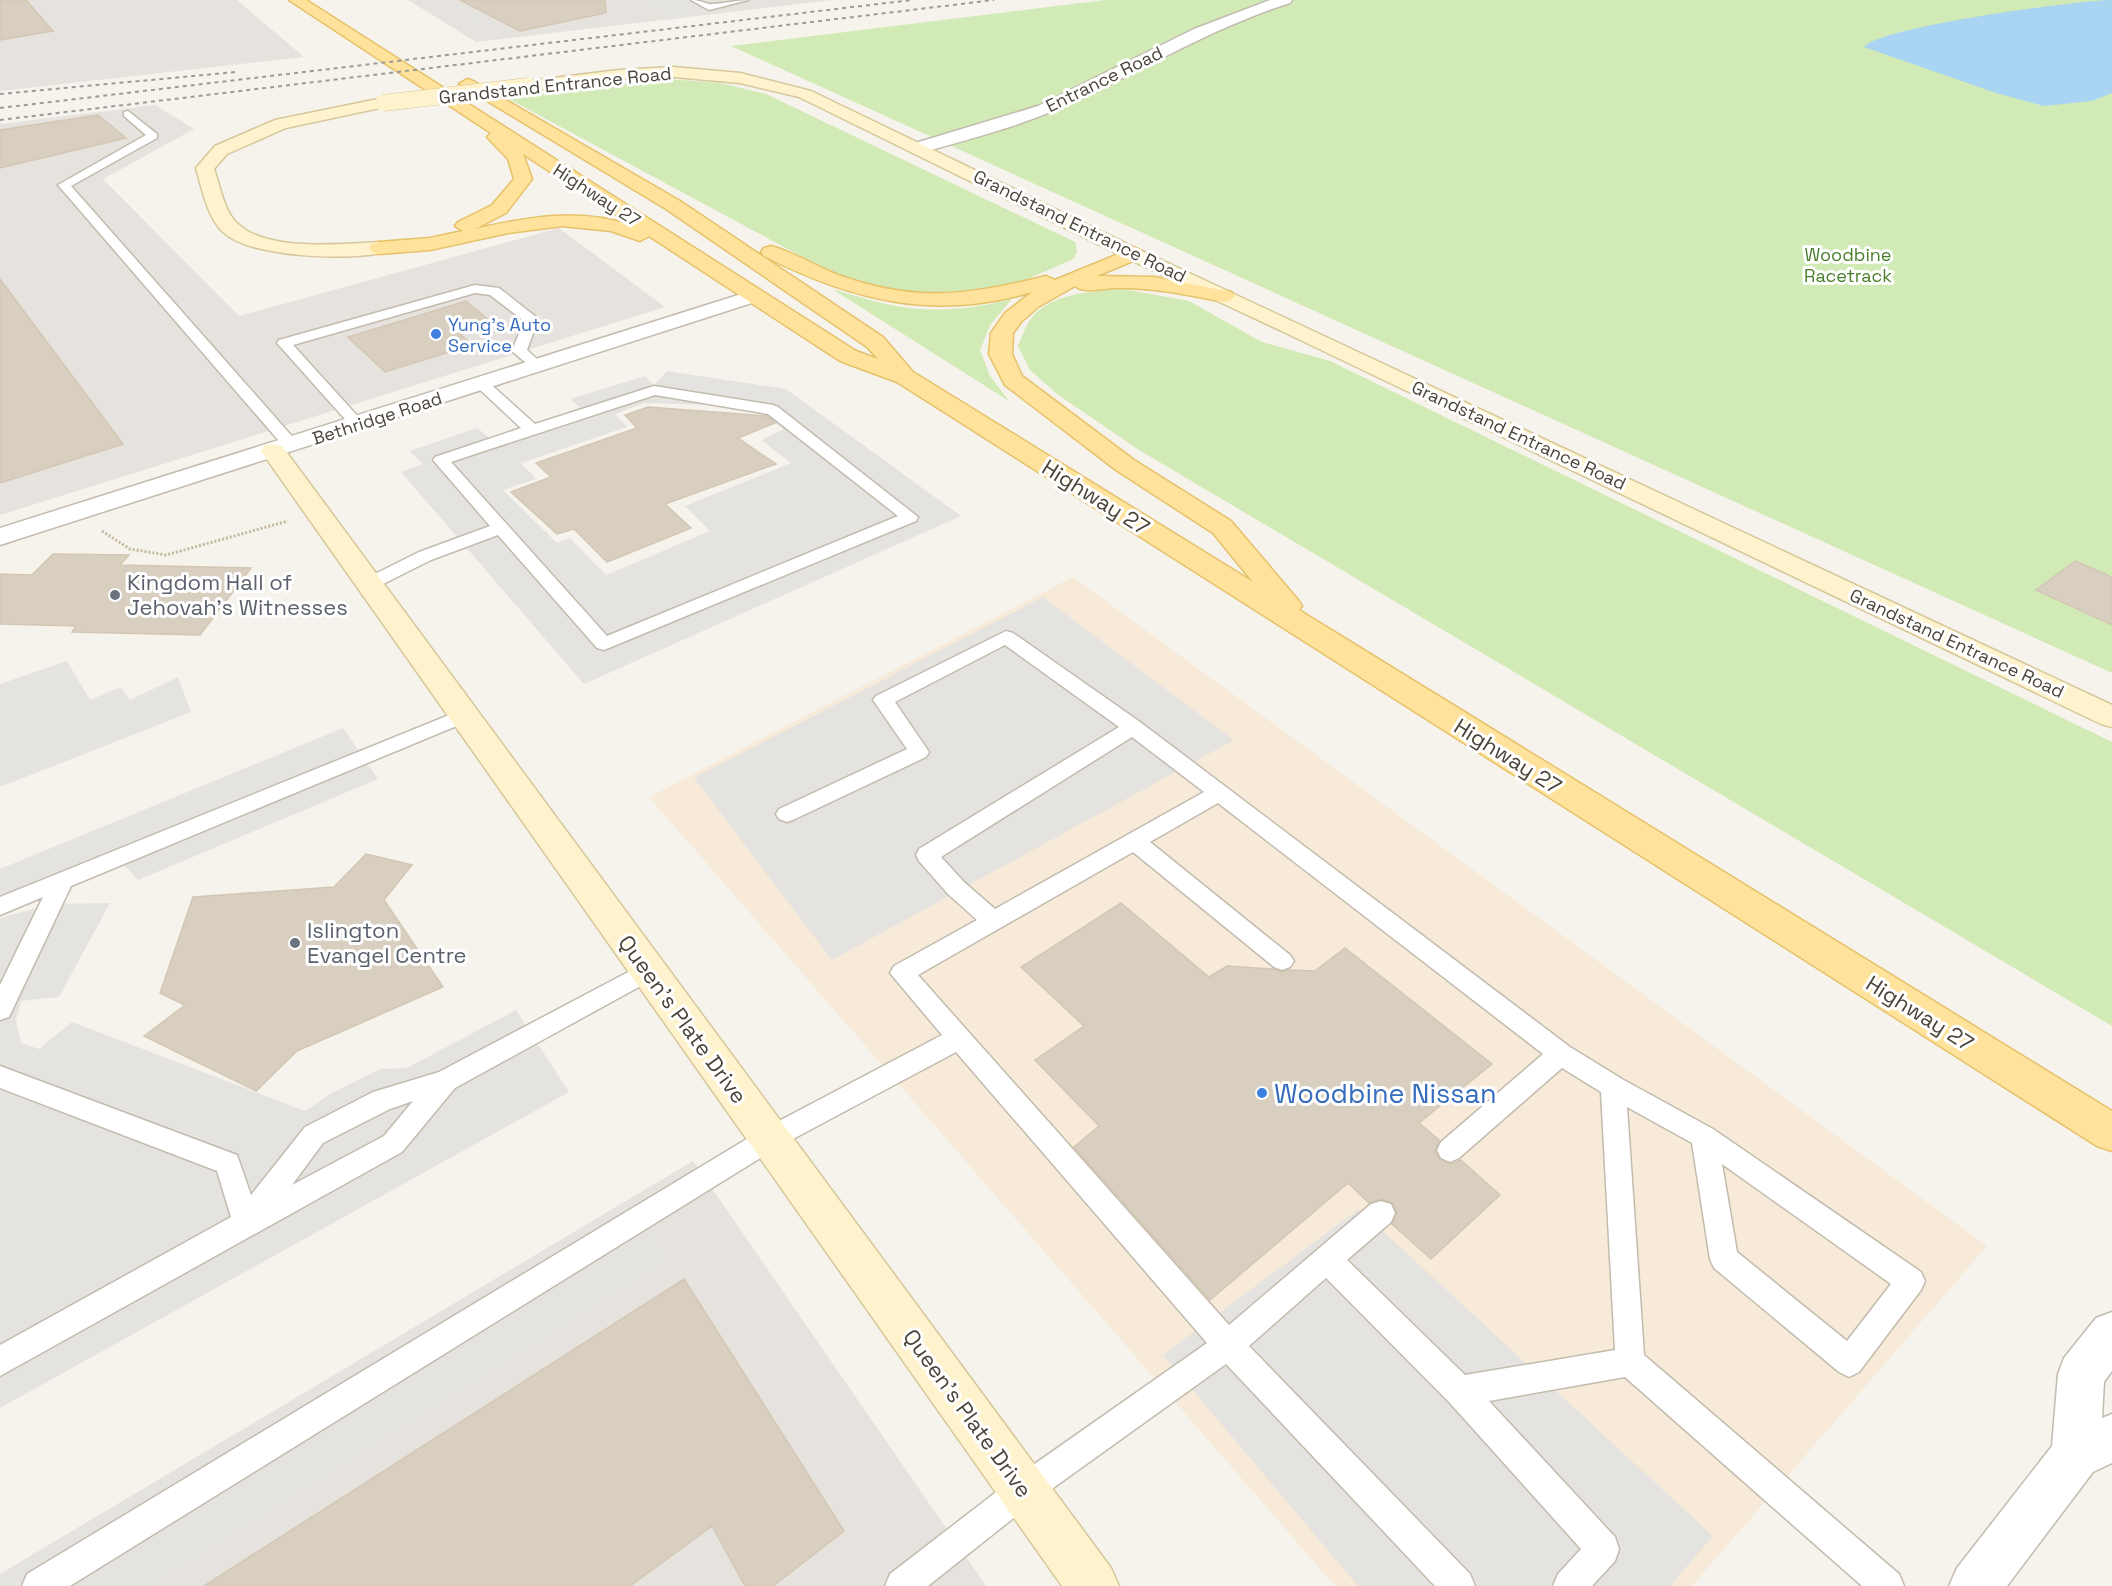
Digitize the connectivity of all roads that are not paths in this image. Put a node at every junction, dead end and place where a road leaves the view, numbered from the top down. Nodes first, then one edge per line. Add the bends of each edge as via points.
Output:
1 (296, 0) edge
2 (328, 0) edge
3 (695, 0) edge
4 (744, 0) edge
5 (1285, 0) edge
6 (348, 12) dead end
7 (454, 77) dead end
8 (469, 111) junction
9 (128, 114) dead end
10 (918, 148) junction
11 (673, 205) junction
12 (379, 248) junction
13 (1133, 254) junction
14 (721, 275) junction
15 (1075, 279) junction
16 (1041, 294) junction
17 (754, 296) junction
18 (1224, 296) junction
19 (538, 366) junction
20 (905, 377) junction
21 (482, 384) junction
22 (357, 424) junction
23 (532, 430) junction
24 (282, 448) junction
25 (500, 528) junction
26 (0, 537) edge
27 (369, 584) junction
28 (1309, 631) junction
29 (464, 715) junction
30 (2112, 717) edge
31 (1133, 727) junction
32 (1219, 793) junction
33 (787, 814) dead end
34 (1134, 841) junction
35 (63, 880) junction
36 (0, 906) edge
37 (993, 921) junction
38 (1282, 961) dead end
39 (649, 970) junction
40 (0, 1010) edge
41 (959, 1038) junction
42 (1561, 1054) junction
43 (0, 1077) edge
44 (446, 1080) junction
45 (1613, 1087) junction
46 (2112, 1133) edge
47 (1704, 1137) junction
48 (769, 1138) junction
49 (1450, 1150) dead end
50 (1381, 1213) dead end
51 (246, 1223) junction
52 (1327, 1260) junction
53 (2112, 1334) edge
54 (1228, 1345) junction
55 (0, 1361) edge
56 (1630, 1362) junction
57 (1460, 1391) junction
58 (2094, 1447) edge
59 (1024, 1490) junction
60 (39, 1586) edge
61 (902, 1586) edge
62 (1094, 1586) edge
63 (1458, 1586) edge
64 (1570, 1586) edge
65 (1887, 1586) edge
66 (1975, 1586) edge

1 - 8 main road, Highway 27
2 - 6 main road
3 - 4 lane via 709,7
5 - 10 street, Entrance Road via 1193,36 1060,103 1007,123
7 - 11 main road, Highway 27
8 - 12 main road via 516,157 523,179 499,208 467,226
8 - 14 main road, Highway 27
9 - 24 lane via 153,136 64,185
10 - 12 street, Grandstand Entrance Road, bridge via 805,94 777,85 672,72 383,104 282,124 221,150 205,168 230,228 250,240 333,251
10 - 13 street, Grandstand Entrance Road
11 - 15 main road via 792,263 858,290 899,299 979,299
11 - 20 main road, Highway 27 via 874,342
12 - 14 main road via 428,244 544,222 597,222 629,230
13 - 15 main road
13 - 18 street, Grandstand Entrance Road
14 - 17 main road, Highway 27
15 - 16 main road
16 - 18 main road via 1116,280
16 - 28 main road via 1012,319 1001,335 999,349 1013,380 1125,465 1222,527
17 - 19 street, Bethridge Road
17 - 20 main road, Highway 27 via 848,356
18 - 30 street, Grandstand Entrance Road
19 - 21 street, Bethridge Road
19 - 22 lane via 519,351 531,320 494,291 475,289 284,343
20 - 28 main road, Highway 27
21 - 22 street, Bethridge Road
21 - 23 lane
22 - 24 street, Bethridge Road
23 - 25 lane via 441,460
23 - 25 lane via 654,390 773,410 910,517 604,644
24 - 26 street, Bethridge Road
24 - 27 street, Queen's Plate Drive via 317,512
25 - 27 lane via 425,556
27 - 29 street, Queen's Plate Drive
28 - 46 main road, Highway 27
29 - 35 lane
29 - 39 street, Queen's Plate Drive
31 - 32 lane
31 - 33 lane via 1006,637 883,700 919,752
31 - 37 lane via 927,855
32 - 34 lane
32 - 42 lane
34 - 37 lane
34 - 38 lane
35 - 36 lane
35 - 40 lane
37 - 41 lane via 902,973
39 - 44 lane
39 - 48 street, Queen's Plate Drive
41 - 48 lane
41 - 54 lane
42 - 45 lane
42 - 49 lane
43 - 51 lane via 228,1162
44 - 51 lane via 393,1144
44 - 51 lane via 382,1100 314,1135
45 - 47 lane
45 - 56 lane
47 - 47 lane via 1724,1259 1849,1362 1911,1281
48 - 59 street, Queen's Plate Drive
48 - 60 lane
50 - 52 lane
51 - 55 lane
52 - 54 lane
52 - 57 lane
53 - 58 street via 2081,1374
54 - 59 lane
54 - 63 lane
56 - 57 lane
56 - 65 lane
57 - 64 lane via 1603,1549
58 - 66 street
59 - 61 lane
59 - 62 street, Queen's Plate Drive

